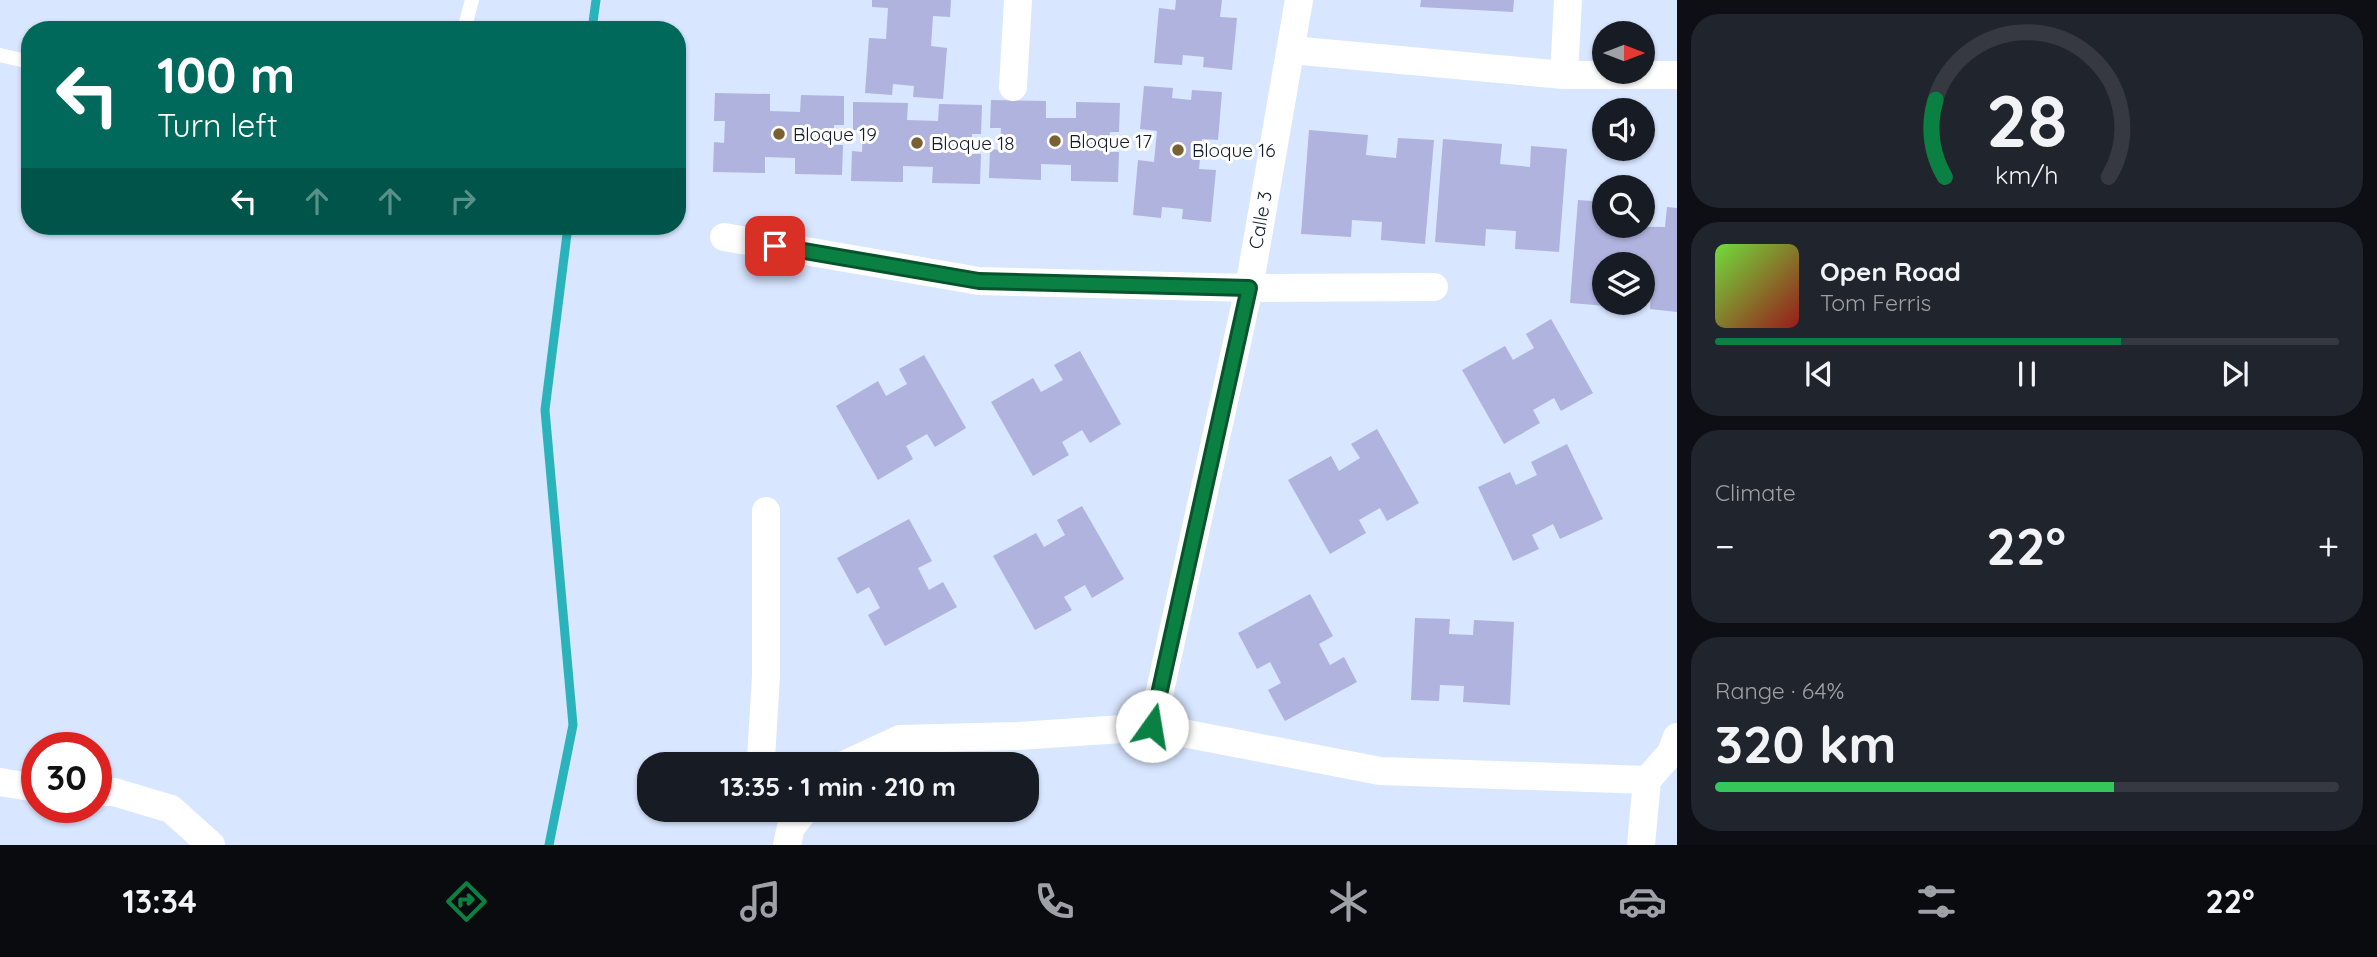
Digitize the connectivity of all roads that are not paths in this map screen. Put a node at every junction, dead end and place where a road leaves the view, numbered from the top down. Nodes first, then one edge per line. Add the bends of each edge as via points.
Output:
1 (472, 0) edge
2 (1018, 0) edge
3 (1299, 0) edge
4 (1568, 0) edge
5 (466, 21) edge
6 (1291, 50) junction
7 (0, 55) edge
8 (21, 60) edge
9 (1564, 75) junction
10 (1677, 75) edge
11 (1013, 87) dead end
12 (724, 237) dead end
13 (1434, 287) dead end
14 (1249, 288) junction
15 (766, 511) dead end
16 (1152, 726) junction
17 (1677, 737) edge
18 (761, 752) edge
19 (872, 752) edge
20 (1647, 780) junction
21 (0, 782) edge
22 (21, 785) edge
23 (112, 792) edge
24 (211, 845) edge
25 (1641, 845) edge

1 - 5 lane
2 - 11 street
3 - 6 street, Calle 3
4 - 9 street
6 - 9 street
6 - 14 street, Calle 3
7 - 8 lane
9 - 10 street
12 - 14 street via 979,281
13 - 14 street
14 - 16 street, Calle 3
15 - 18 street
16 - 19 street via 900,739
16 - 20 street via 1380,771
17 - 20 street via 1671,753
20 - 25 street
21 - 22 street
23 - 24 street via 171,809

